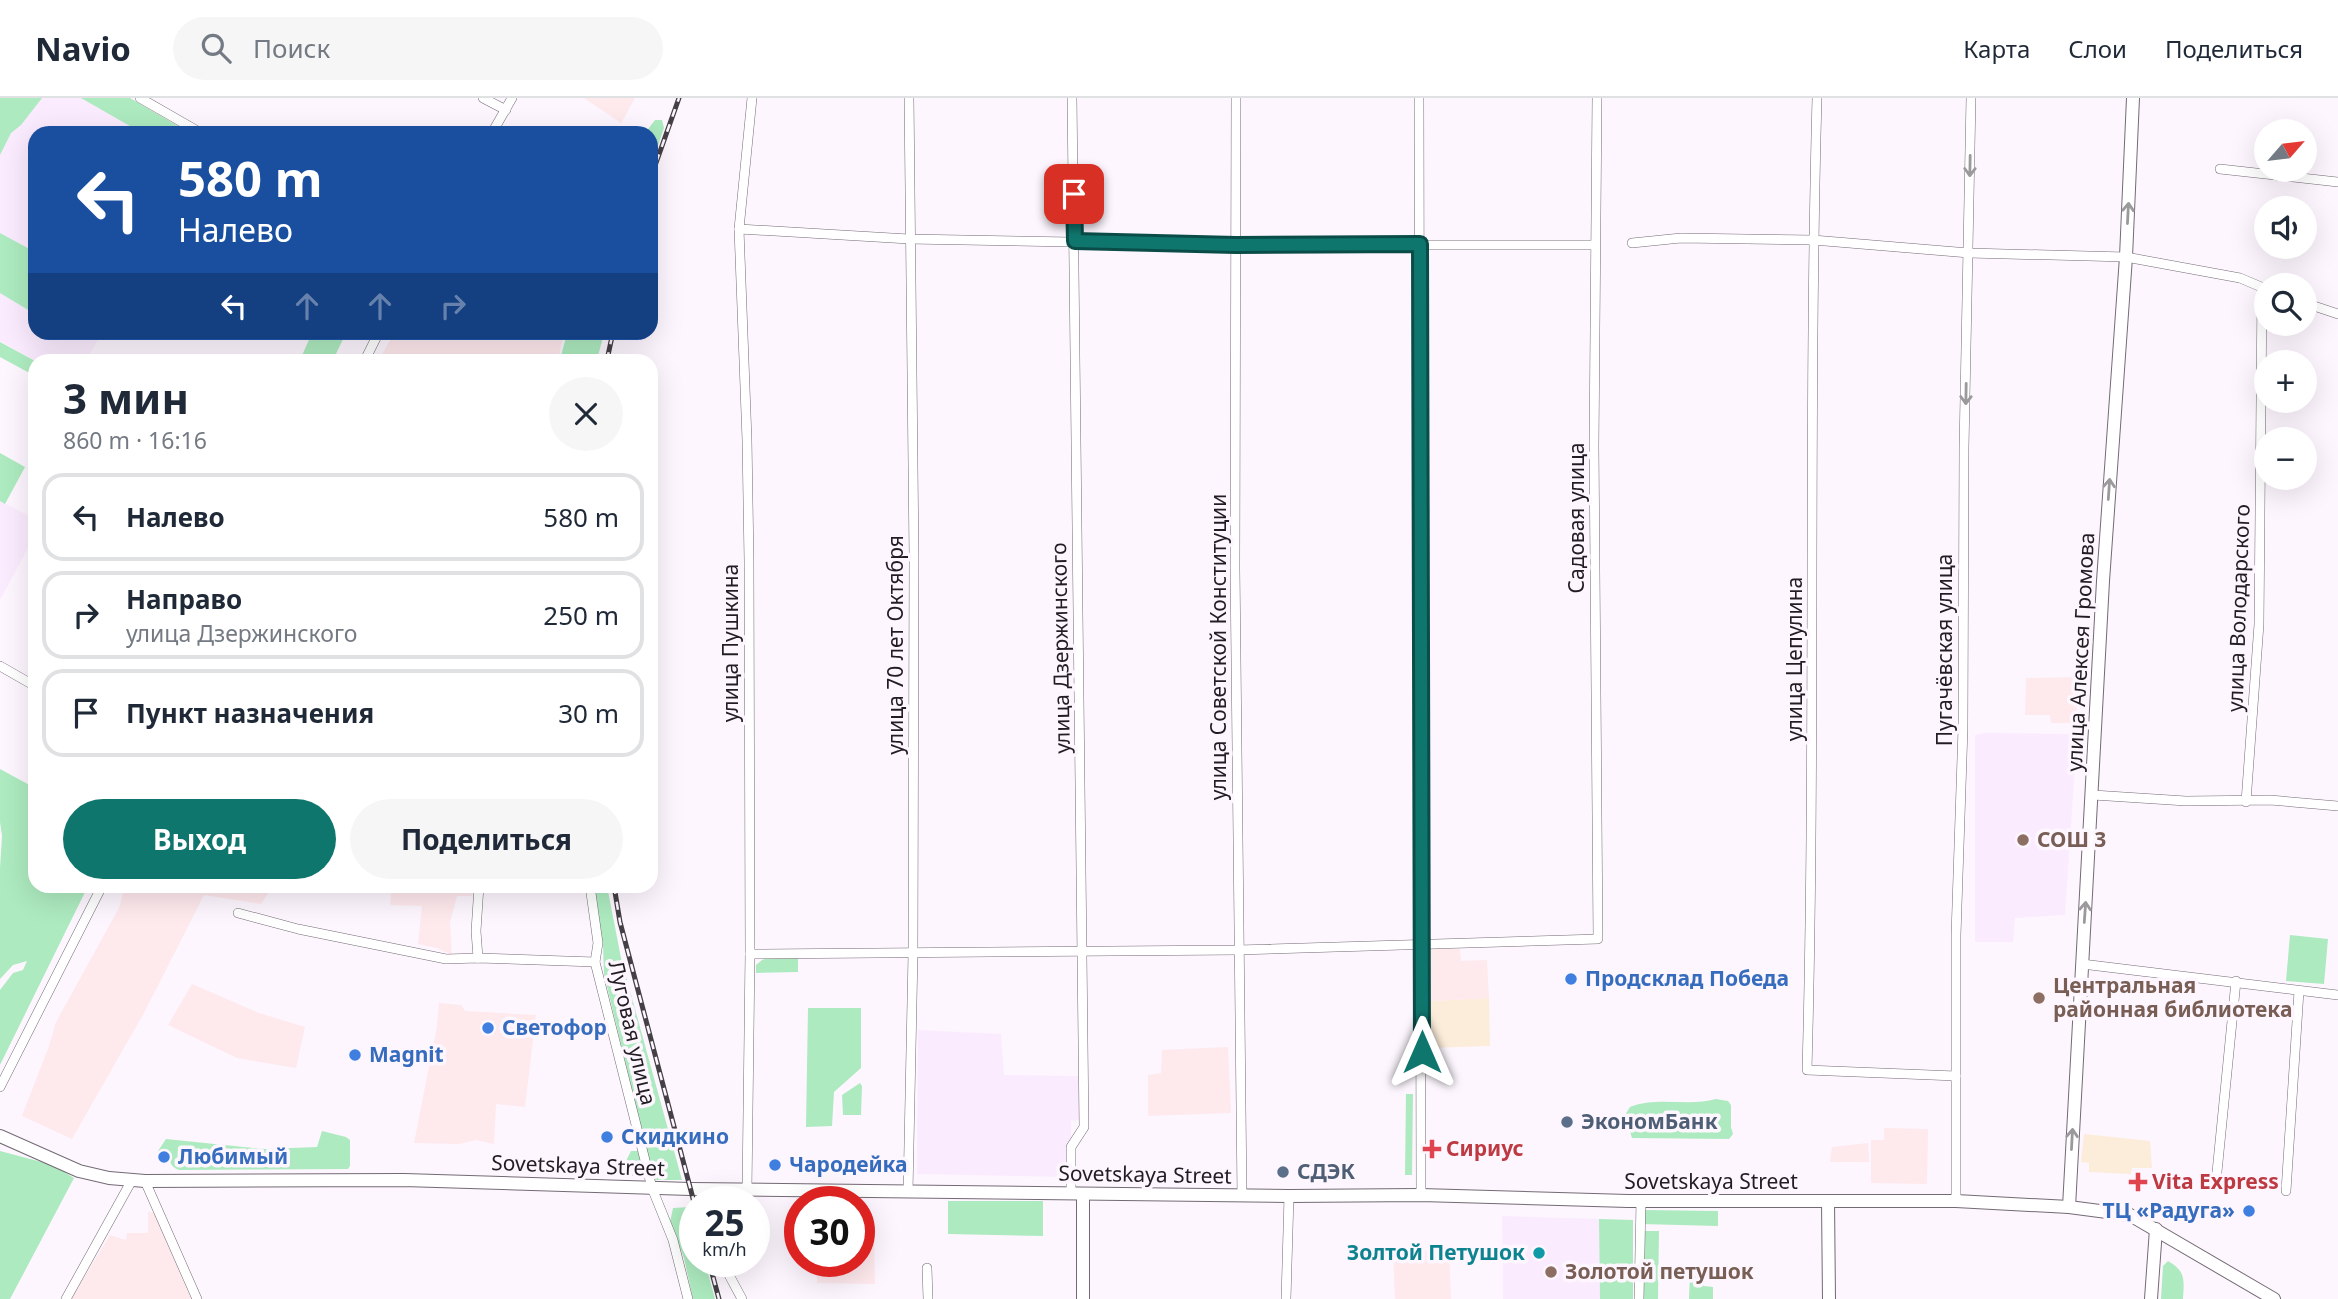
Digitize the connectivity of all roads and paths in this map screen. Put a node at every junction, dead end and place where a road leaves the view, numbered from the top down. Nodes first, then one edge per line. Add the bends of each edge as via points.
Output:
1 (140, 98) edge
2 (483, 98) edge
3 (512, 98) edge
4 (752, 98) edge
5 (909, 98) edge
6 (1072, 98) edge
7 (1236, 98) edge
8 (1419, 98) edge
9 (1597, 98) edge
10 (1817, 98) edge
11 (1971, 98) edge
12 (2133, 98) edge
13 (506, 110) junction
14 (189, 126) edge
15 (496, 126) edge
16 (2220, 169) dead end
17 (2338, 182) edge
18 (739, 229) junction
19 (909, 239) junction
20 (1813, 240) junction
21 (1075, 241) junction
22 (1632, 243) dead end
23 (1420, 244) junction
24 (1236, 245) junction
25 (1595, 245) junction
26 (1969, 253) junction
27 (2126, 257) junction
28 (2254, 284) edge
29 (2317, 307) edge
30 (2338, 314) edge
31 (2263, 336) edge
32 (0, 666) edge
33 (28, 682) edge
34 (2093, 795) junction
35 (2246, 802) junction
36 (2338, 806) edge
37 (98, 893) edge
38 (478, 893) edge
39 (591, 893) edge
40 (238, 913) dead end
41 (1422, 946) junction
42 (1238, 950) junction
43 (1082, 953) junction
44 (750, 954) junction
45 (914, 954) junction
46 (478, 958) junction
47 (595, 962) junction
48 (2082, 964) junction
49 (2236, 981) junction
50 (2299, 991) junction
51 (2338, 995) edge
52 (1956, 1076) junction
53 (0, 1087) edge
54 (0, 1136) edge
55 (2217, 1172) dead end
56 (138, 1180) junction
57 (747, 1186) edge
58 (652, 1188) junction
59 (679, 1189) edge
60 (770, 1190) edge
61 (2286, 1191) dead end
62 (908, 1192) junction
63 (1077, 1194) junction
64 (1421, 1195) junction
65 (1242, 1196) junction
66 (1289, 1196) junction
67 (1828, 1200) junction
68 (1641, 1201) junction
69 (1956, 1201) junction
70 (2069, 1207) junction
71 (2156, 1229) junction
72 (927, 1268) dead end
73 (730, 1277) edge
74 (66, 1299) edge
75 (198, 1299) edge
76 (688, 1299) edge
77 (742, 1299) edge
78 (928, 1299) edge
79 (1083, 1299) edge
80 (1286, 1299) edge
81 (1639, 1299) edge
82 (1829, 1299) edge
83 (2151, 1299) edge
84 (2274, 1299) edge

1 - 14 street
2 - 13 street
3 - 13 street
4 - 18 street, улица Пушкина
5 - 19 street, улица 70 лет Октября
6 - 21 street, улица Дзержинского
7 - 24 street, улица Советской Конституции
8 - 23 street
9 - 25 street, Садовая улица
10 - 20 street, улица Цепулина
11 -> 26 street, Пугачёвская улица
27 -> 12 main road, улица Алексея Громова
13 - 15 street
16 - 17 street
18 - 19 street
18 - 44 street, улица Пушкина via 747,440
19 - 21 street
19 - 45 street, улица 70 лет Октября
20 - 22 street
20 - 26 street
20 - 52 street, улица Цепулина via 1807,1070
21 - 24 street
21 - 43 street, улица Дзержинского
23 - 24 street
23 - 25 street
23 - 41 street
24 - 42 street, улица Советской Конституции
25 - 41 street, Садовая улица via 1598,939
26 - 27 street
26 -> 52 street, Пугачёвская улица
27 - 28 street
34 -> 27 main road, улица Алексея Громова
29 - 30 street
31 - 35 street, улица Володарского via 2259,624
32 - 33 street
34 - 35 street
48 -> 34 main road, улица Алексея Громова
35 - 36 street
37 - 53 street
38 - 46 street
39 - 47 street, Луговая улица via 598,943
40 - 46 street via 446,960
41 - 42 street
41 - 64 street
42 - 43 street
42 - 65 street, улица Советской Конституции
43 - 45 street
43 - 63 street, улица Дзержинского via 1084,1127 1071,1147
44 - 45 street
44 - 57 street, улица Пушкина
45 - 62 street, улица 70 лет Октября
46 - 47 street
47 - 58 street, Луговая улица
48 - 49 street
70 -> 48 main road, улица Алексея Громова
49 - 50 street
49 - 55 street
50 - 51 street
50 - 61 street
52 - 69 street, Пугачёвская улица
54 - 56 main road, Sovetskaya Street via 79,1171
56 - 58 main road, Sovetskaya Street via 404,1180
56 - 74 street
56 - 75 street
58 - 59 main road, Sovetskaya Street
58 - 76 street, Луговая улица via 673,1240
60 - 62 main road, Sovetskaya Street
62 - 63 main road, Sovetskaya Street
63 - 65 main road, Sovetskaya Street
63 - 79 main road
64 - 66 main road, Sovetskaya Street
64 - 68 main road, Sovetskaya Street
65 - 66 main road, Sovetskaya Street
66 - 80 street
67 - 68 main road, Sovetskaya Street
67 - 69 main road, Sovetskaya Street
67 - 82 main road
68 - 81 street
69 - 70 main road, Sovetskaya Street
70 - 71 main road, Sovetskaya Street via 2130,1215
71 - 83 main road
71 - 84 main road, Sovetskaya Street
72 - 78 street
73 - 77 street

